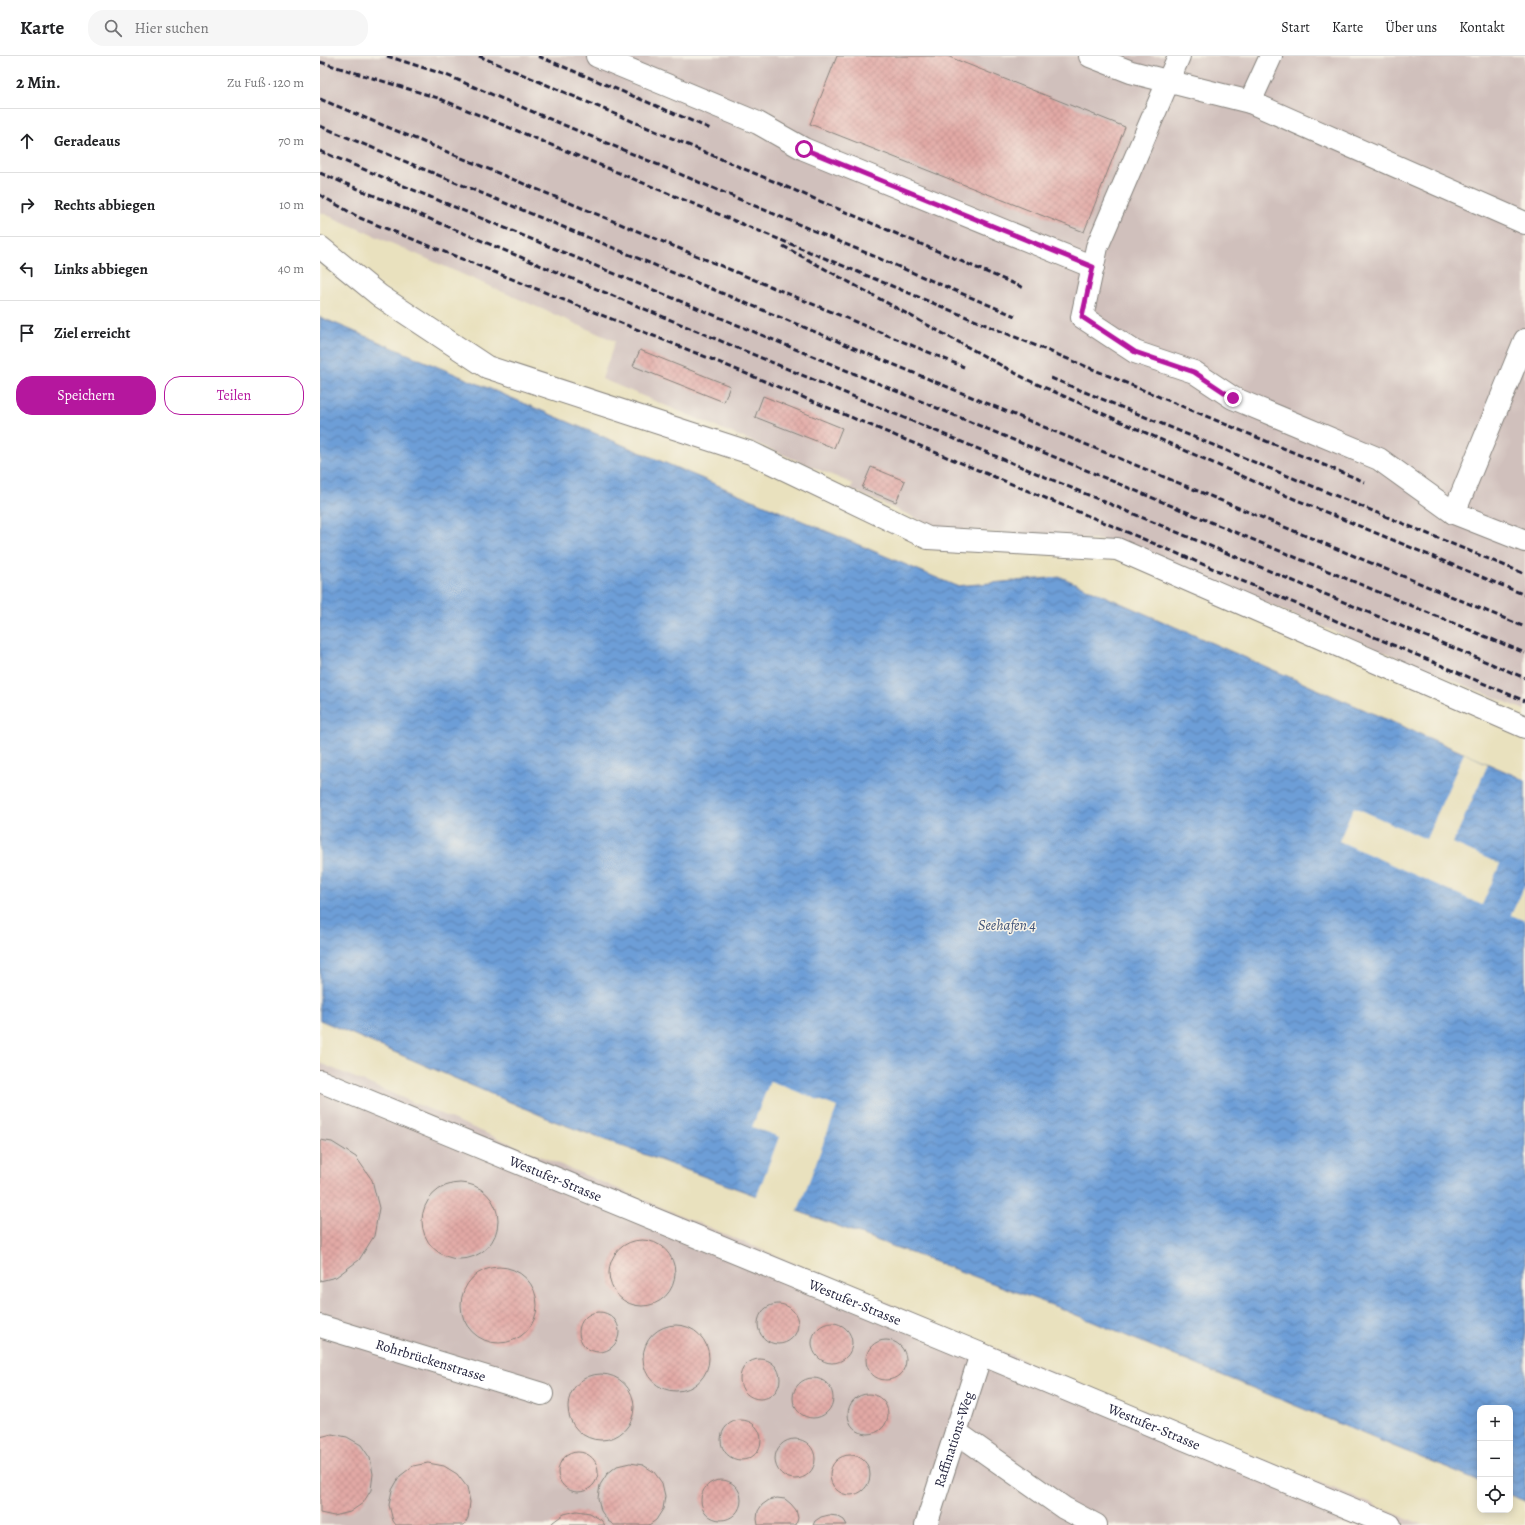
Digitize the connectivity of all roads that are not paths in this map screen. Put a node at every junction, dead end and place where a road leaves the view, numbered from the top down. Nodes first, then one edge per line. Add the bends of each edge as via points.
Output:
1 (597, 56) edge
2 (1090, 56) edge
3 (1179, 56) edge
4 (1272, 56) edge
5 (1168, 82) junction
6 (1250, 102) junction
7 (1525, 223) edge
8 (320, 246) edge
9 (1093, 267) junction
10 (1525, 340) edge
11 (1454, 513) junction
12 (1525, 541) edge
13 (1525, 727) edge
14 (320, 1081) edge
15 (320, 1326) edge
16 (981, 1354) junction
17 (542, 1394) dead end
18 (956, 1432) junction
19 (1350, 1517) edge
20 (926, 1525) edge
21 (1096, 1525) edge
22 (1390, 1525) edge

1 - 9 lane via 758,123 804,149
2 - 5 lane via 1131,72
3 - 5 lane
4 - 6 lane
5 - 6 lane
5 - 9 lane via 1097,247
6 - 7 lane
8 - 13 lane via 380,296 487,367 751,453 928,538 1117,549
9 - 11 lane via 1082,317 1135,352 1194,372 1233,398 1379,459
10 - 11 lane
11 - 12 lane
14 - 16 lane, Westufer-Strasse
15 - 17 lane, Rohrbrückenstrasse
16 - 18 lane, Raffinations-Weg
16 - 19 lane, Westufer-Strasse
18 - 20 lane, Raffinations-Weg
18 - 21 lane via 1064,1508
19 - 22 lane, Westufer-Strasse

